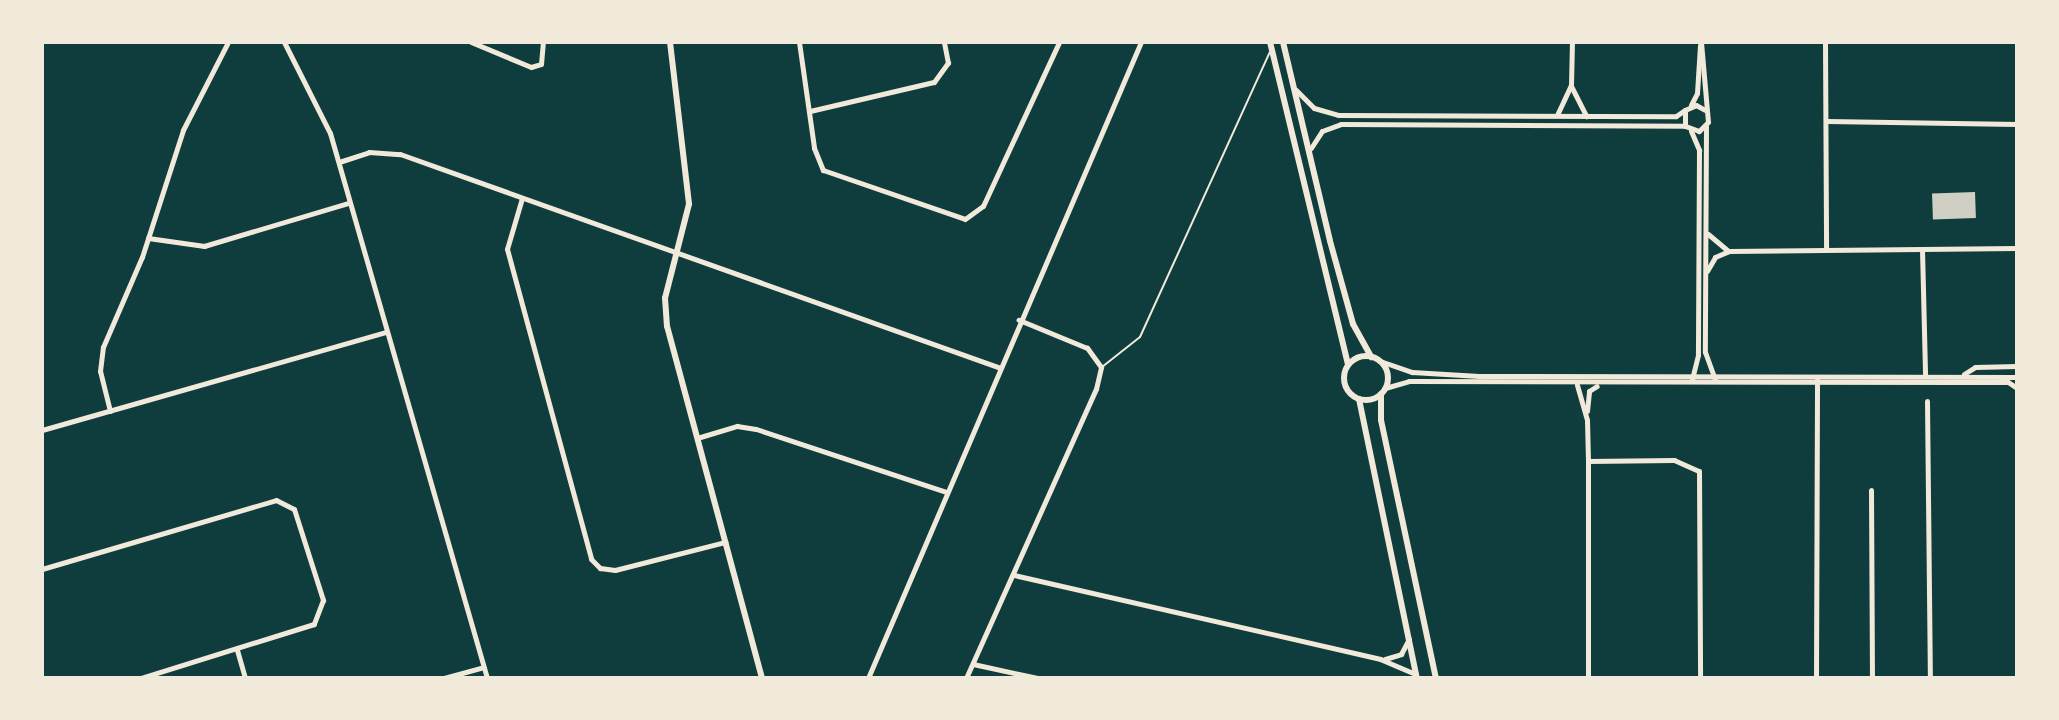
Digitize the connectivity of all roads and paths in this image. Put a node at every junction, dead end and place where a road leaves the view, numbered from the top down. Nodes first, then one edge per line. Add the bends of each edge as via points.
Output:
1 (228, 42) edge
2 (284, 42) edge
3 (471, 42) edge
4 (543, 42) edge
5 (670, 42) edge
6 (799, 42) edge
7 (944, 42) edge
8 (1059, 42) edge
9 (1141, 42) edge
10 (1283, 42) edge
11 (1572, 42) edge
12 (1825, 42) edge
13 (1701, 43) edge
14 (1271, 46) edge
15 (1571, 85) junction
16 (1296, 90) junction
17 (1688, 108) junction
18 (1705, 110) junction
19 (810, 111) junction
20 (1557, 115) junction
21 (1586, 116) junction
22 (1827, 121) junction
23 (2017, 124) edge
24 (1685, 126) junction
25 (1706, 126) junction
26 (1691, 131) junction
27 (1311, 148) junction
28 (339, 162) junction
29 (522, 198) junction
30 (348, 203) junction
31 (1707, 229) junction
32 (148, 238) junction
33 (2017, 248) edge
34 (1826, 249) junction
35 (1922, 249) junction
36 (675, 250) junction
37 (1729, 251) junction
38 (1707, 271) junction
39 (1019, 320) junction
40 (385, 332) junction
41 (1371, 357) junction
42 (1380, 361) junction
43 (1348, 364) junction
44 (2017, 366) edge
45 (998, 367) junction
46 (1101, 367) junction
47 (1925, 376) junction
48 (1962, 376) junction
49 (2017, 377) edge
50 (1817, 379) junction
51 (1692, 380) junction
52 (1715, 380) junction
53 (1570, 385) junction
54 (1604, 385) junction
55 (2017, 388) edge
56 (1383, 391) junction
57 (1359, 399) junction
58 (1927, 401) dead end
59 (110, 411) junction
60 (1587, 420) junction
61 (42, 430) edge
62 (697, 438) junction
63 (1588, 461) junction
64 (1871, 490) dead end
65 (946, 492) junction
66 (725, 542) junction
67 (42, 569) edge
68 (1014, 575) junction
69 (1409, 639) junction
70 (237, 650) junction
71 (1380, 659) junction
72 (973, 664) junction
73 (484, 667) junction
74 (1417, 676) edge
75 (141, 678) edge
76 (245, 678) edge
77 (444, 678) edge
78 (487, 678) edge
79 (762, 678) edge
80 (868, 678) edge
81 (966, 678) edge
82 (1037, 678) edge
83 (1436, 678) edge
84 (1588, 678) edge
85 (1700, 678) edge
86 (1816, 678) edge
87 (1872, 678) edge
88 (1930, 678) edge

1 - 32 street via 183,130
2 - 28 street
3 - 4 street via 531,67 541,64
5 - 36 street via 689,192
6 - 19 street
7 - 19 street via 948,63 934,82
8 - 19 street via 983,206 965,219 823,170
9 - 39 street
10 - 16 street
11 - 15 street
12 - 22 street
13 - 17 street via 1697,97
13 - 18 street
14 - 43 street
14 - 46 lane via 1140,337
15 - 20 street
15 - 21 street
16 - 20 street via 1314,108 1338,115
16 - 27 street
17 - 18 street
17 - 21 street via 1676,116
17 - 24 street
18 - 25 street
20 - 21 street
22 - 23 street
22 - 34 street
24 - 26 street
24 - 27 street via 1341,124 1322,131
25 - 26 street
25 - 31 street
26 - 51 street via 1699,150 1698,355
27 - 41 street via 1353,324
28 - 29 street via 369,152 400,154
28 - 30 street
29 - 36 street
29 - 66 street via 507,249 591,559 600,568 615,570
30 - 32 street via 204,246
30 - 40 street
31 - 37 street
31 - 38 street
32 - 59 street via 103,347 100,371
33 - 35 street
34 - 35 street
34 - 37 street
35 - 47 street
36 - 45 street
36 - 62 street via 666,313
37 - 38 street via 1715,257
38 - 52 street via 1705,352
39 - 45 street
39 - 46 street via 1075,342
40 - 59 street
40 - 73 street
41 - 42 street
41 - 43 street
42 - 51 street via 1397,369 1438,374
42 - 56 street via 1387,374
43 - 57 street via 1344,382
44 - 48 street via 1975,367
45 - 65 street
46 - 68 street
47 - 48 street
47 - 50 street
48 - 49 street
50 - 52 street
50 - 55 street via 2008,382
50 - 86 street
51 - 52 street
51 - 54 street
53 - 54 street
53 - 56 street via 1409,381
53 - 60 street via 1582,391
54 - 60 street via 1589,391
56 - 57 street
56 - 83 street via 1381,420
57 - 69 street
58 - 88 street
59 - 61 street
60 - 63 street
62 - 65 street via 737,426 756,429
62 - 66 street
63 - 84 street
63 - 85 street via 1674,460 1699,471
64 - 87 street
65 - 80 street
66 - 79 street
67 - 70 street via 282,501 298,515 322,609 307,628
68 - 71 street
68 - 72 street
69 - 71 street via 1401,654
69 - 74 street
70 - 75 street
70 - 76 street
71 - 74 street
72 - 81 street
72 - 82 street
73 - 77 street
73 - 78 street

